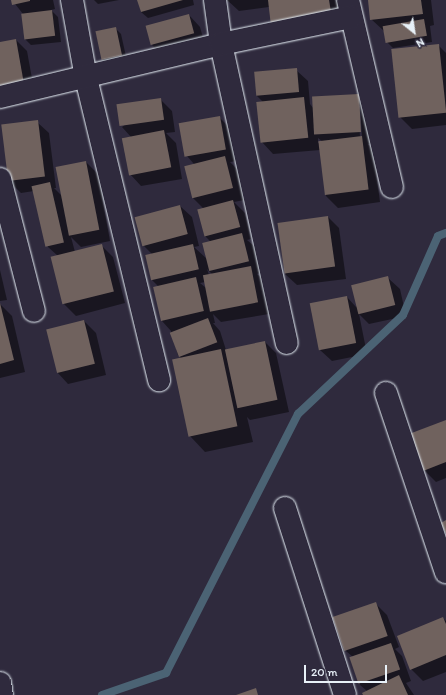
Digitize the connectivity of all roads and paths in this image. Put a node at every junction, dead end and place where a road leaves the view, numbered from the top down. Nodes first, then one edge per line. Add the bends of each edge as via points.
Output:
1 (72, 0) edge
2 (215, 0) edge
3 (350, 8) edge
4 (222, 44) junction
5 (86, 78) junction
6 (0, 97) edge
7 (0, 179) edge
8 (392, 187) dead end
9 (34, 311) dead end
10 (287, 343) dead end
11 (159, 380) dead end
12 (386, 393) dead end
13 (285, 508) dead end
14 (446, 572) edge
15 (0, 683) edge
16 (2, 695) edge
17 (345, 695) edge

1 - 5 street
2 - 4 street
3 - 4 street
3 - 8 street
4 - 5 street
4 - 10 street
5 - 6 street
5 - 11 street
7 - 9 street
12 - 14 street
13 - 17 street
15 - 16 street

